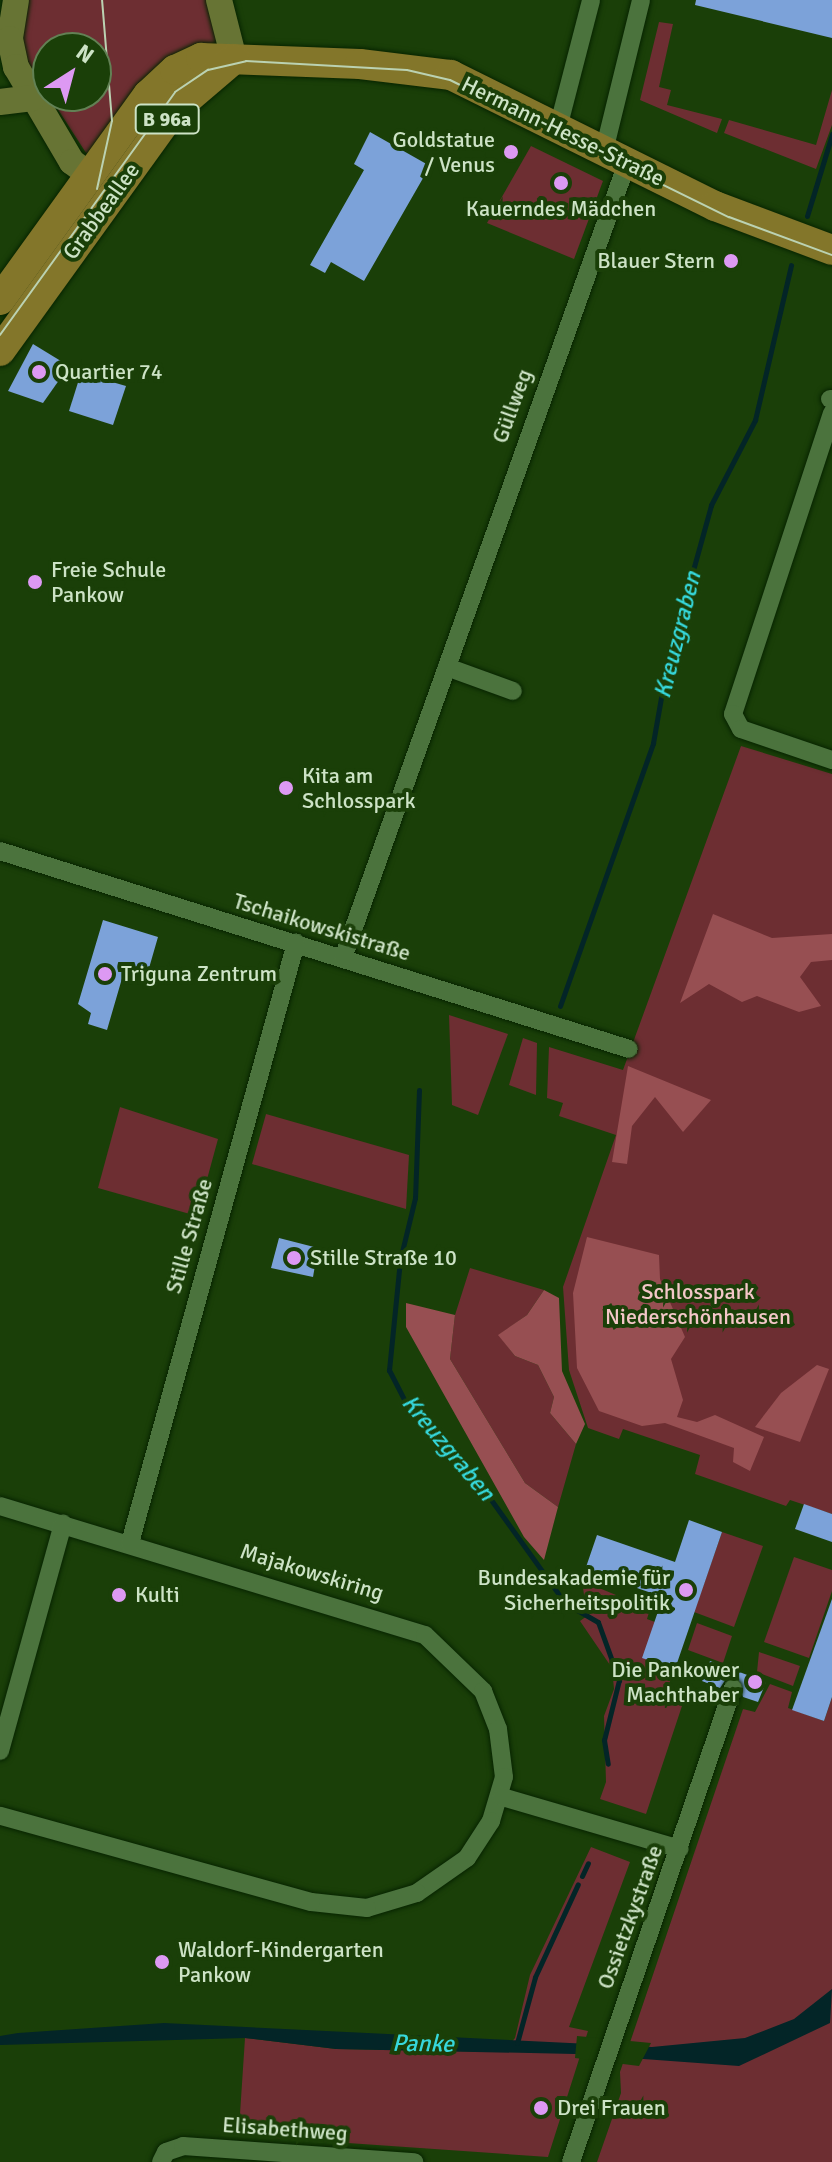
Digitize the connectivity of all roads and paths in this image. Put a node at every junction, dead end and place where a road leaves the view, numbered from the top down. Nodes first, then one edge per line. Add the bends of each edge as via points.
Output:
1 (16, 0) edge
2 (219, 0) edge
3 (591, 0) edge
4 (641, 0) edge
5 (234, 59) junction
6 (8, 68) edge
7 (32, 97) edge
8 (32, 98) edge
9 (0, 102) edge
10 (42, 112) edge
11 (558, 128) junction
12 (615, 157) junction
13 (102, 183) junction
14 (832, 250) edge
15 (0, 300) edge
16 (0, 351) edge
17 (831, 404) edge
18 (447, 667) junction
19 (513, 691) dead end
20 (832, 760) edge
21 (0, 851) edge
22 (296, 943) junction
23 (343, 958) junction
24 (629, 1049) dead end
25 (0, 1506) edge
26 (63, 1524) junction
27 (130, 1543) junction
28 (733, 1688) dead end
29 (0, 1751) edge
30 (502, 1797) junction
31 (0, 1816) edge
32 (680, 1849) junction
33 (161, 2162) edge
34 (414, 2162) edge
35 (571, 2162) edge

1 - 6 main road
2 - 5 main road
3 - 11 street
4 - 12 street, Güllweg
5 - 11 main road, Hermann-Hesse-Straße via 430,70
5 - 13 main road, Grabbeallee via 196,59 169,75
6 - 7 main road
8 - 9 main road
10 - 13 main road via 72,162
11 - 12 main road, Hermann-Hesse-Straße
12 - 14 main road, Hermann-Hesse-Straße via 731,213
12 - 18 street, Güllweg
13 - 15 main road, Grabbeallee
13 - 16 main road, Grabbeallee
17 - 20 street via 733,714 741,729
18 - 19 street
18 - 23 street, Güllweg
21 - 22 street, Tschaikowskistraße
22 - 23 street, Tschaikowskistraße
22 - 27 street, Stille Straße
23 - 24 street, Tschaikowskistraße
25 - 26 street, Majakowskiring
26 - 27 street, Majakowskiring
26 - 29 street
27 - 30 street, Majakowskiring via 406,1625 442,1646 464,1667 492,1710 502,1755
28 - 32 street, Ossietzkystraße
30 - 31 street, Majakowskiring via 477,1844 454,1870 417,1893 367,1908 311,1902
30 - 32 street
32 - 35 street, Ossietzkystraße
33 - 34 street, Elisabethweg via 166,2152 183,2146

